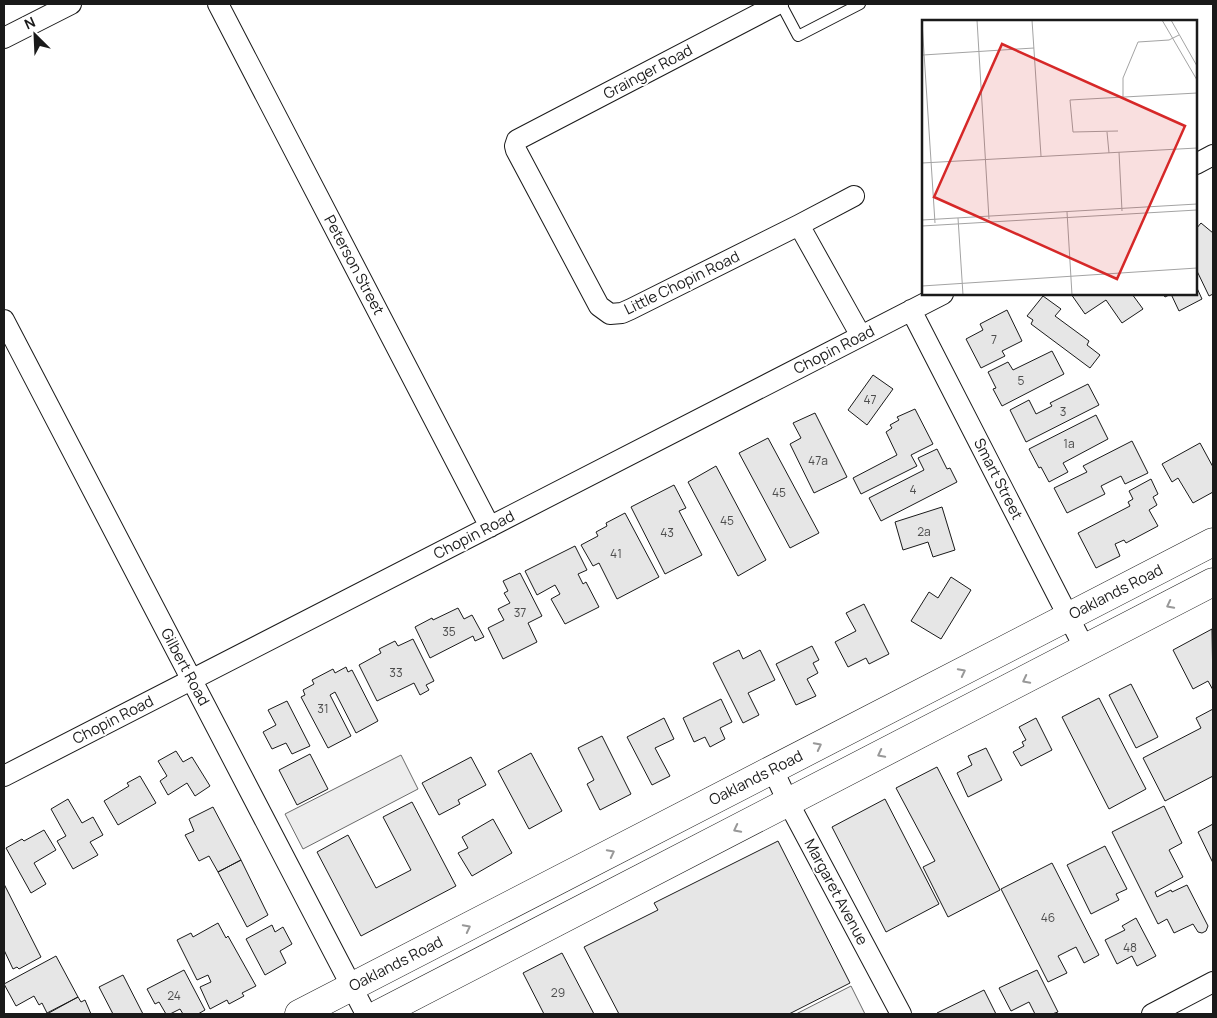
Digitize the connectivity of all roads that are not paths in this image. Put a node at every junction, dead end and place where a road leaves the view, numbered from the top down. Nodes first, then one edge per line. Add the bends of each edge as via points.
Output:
1 (71, 4) edge
2 (218, 4) edge
3 (780, 4) edge
4 (860, 4) edge
5 (4, 38) edge
6 (518, 140) joint
7 (1213, 155) edge
8 (1197, 163) edge
9 (854, 196) dead end
10 (799, 225) junction
11 (941, 295) edge
12 (911, 310) junction
13 (4, 320) edge
14 (860, 336) junction
15 (490, 526) junction
16 (1213, 542) edge
17 (1213, 582) edge
18 (1069, 617) junction
19 (1085, 649) junction
20 (192, 680) junction
21 (772, 770) junction
22 (4, 776) edge
23 (788, 802) junction
24 (1213, 982) edge
25 (352, 987) junction
26 (299, 1014) edge
27 (366, 1014) edge
28 (379, 1014) edge
29 (901, 1014) edge
30 (1152, 1014) edge

1 - 5 street
2 - 15 street, Peterson Street
3 - 4 lane via 798,36
3 - 6 street, Grainger Road
6 - 10 street, Little Chopin Road via 515,146 519,155 599,306 610,314 631,309
7 - 8 street
9 - 10 street, Little Chopin Road
10 - 14 street
11 - 12 street, Chopin Road
12 - 14 street, Chopin Road
12 - 18 street, Smart Street
13 - 20 street, Gilbert Road
14 - 15 street, Chopin Road
15 - 20 street, Chopin Road
16 - 18 main road, Oaklands Road
17 -> 19 main road
18 - 19 street, Smart Street
21 -> 18 main road, Oaklands Road
19 -> 23 main road
20 - 22 street, Chopin Road
20 - 25 street, Gilbert Road
21 - 23 street, Margaret Avenue
25 -> 21 main road, Oaklands Road
23 -> 28 main road
23 - 29 street, Margaret Avenue
24 - 30 street
25 - 26 main road, Oaklands Road
25 - 27 street, Gilbert Road

